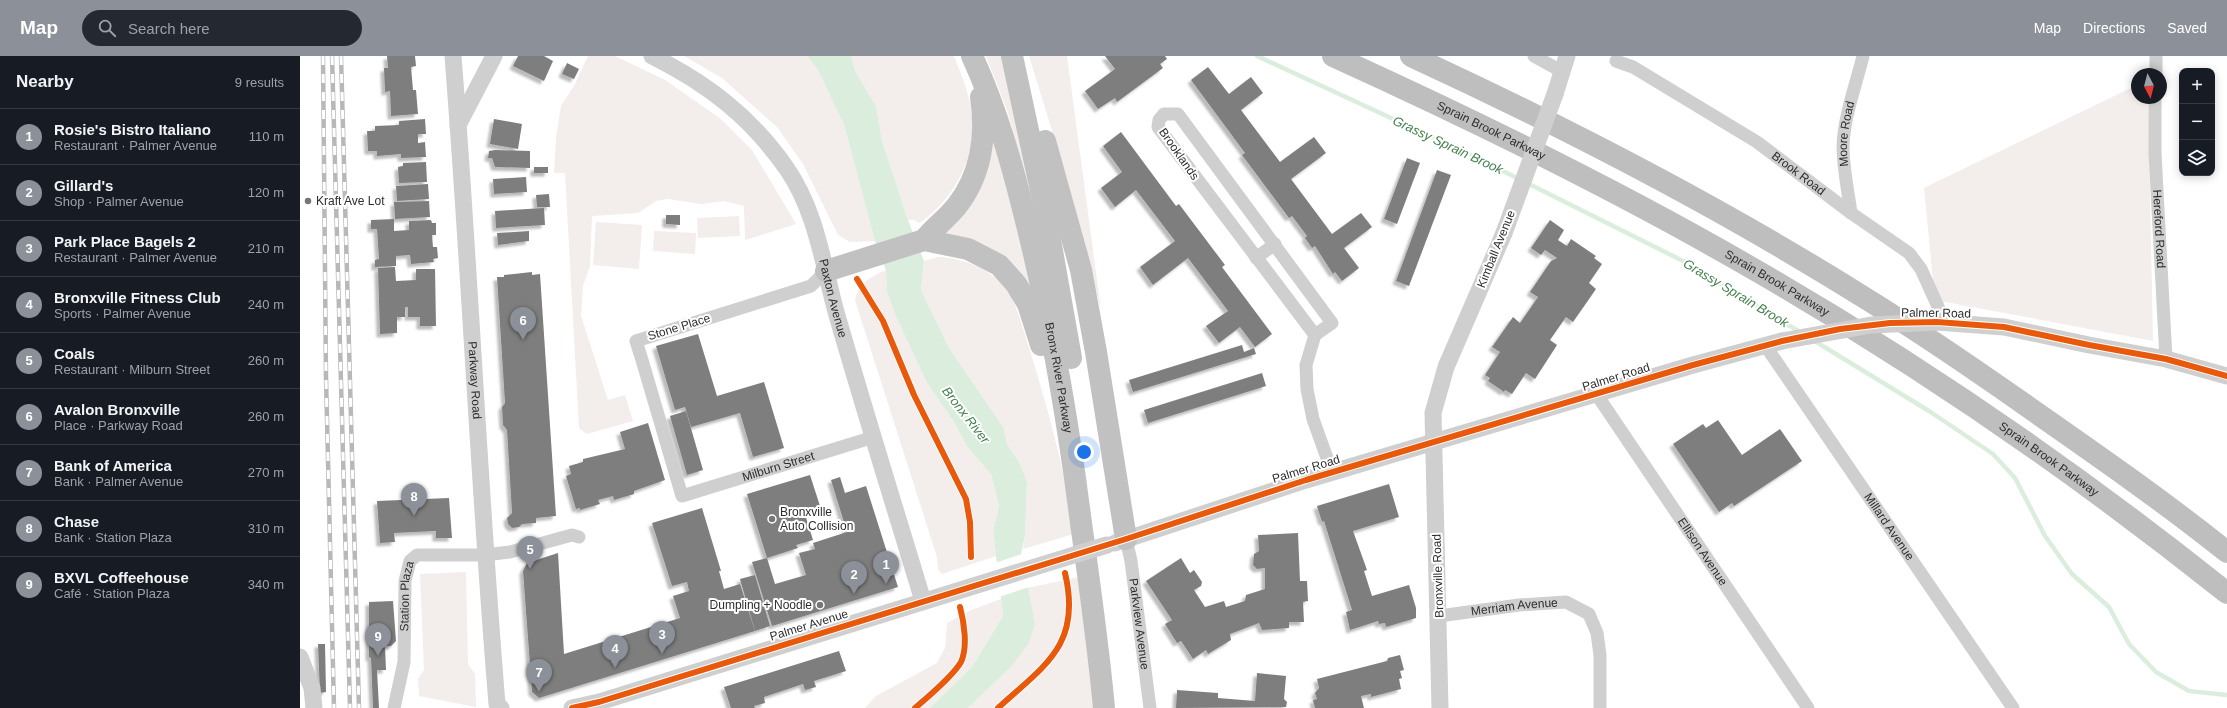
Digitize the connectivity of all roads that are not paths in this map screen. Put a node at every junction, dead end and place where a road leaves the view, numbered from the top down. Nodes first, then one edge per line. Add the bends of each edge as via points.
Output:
1 (453, 56) edge
2 (494, 56) edge
3 (652, 56) edge
4 (1014, 56) edge
5 (1333, 56) edge
6 (1411, 56) edge
7 (1534, 56) edge
8 (1567, 56) edge
9 (1863, 56) edge
10 (2156, 56) edge
11 (974, 59) edge
12 (1616, 61) dead end
13 (2156, 68) edge
14 (1563, 72) junction
15 (2155, 104) edge
16 (458, 125) junction
17 (1851, 213) junction
18 (924, 240) junction
19 (1275, 244) junction
20 (1256, 258) junction
21 (826, 271) junction
22 (1941, 322) junction
23 (1315, 335) junction
24 (1765, 345) junction
25 (2166, 359) junction
26 (2227, 376) edge
27 (1596, 395) junction
28 (1066, 422) junction
29 (874, 437) junction
30 (1434, 444) junction
31 (1332, 472) junction
32 (682, 496) joint
33 (579, 537) dead end
34 (1116, 542) junction
35 (2227, 552) edge
36 (485, 555) junction
37 (1026, 570) joint
38 (2227, 593) edge
39 (923, 602) junction
40 (1439, 616) junction
41 (300, 657) edge
42 (300, 678) edge
43 (592, 705) edge
44 (498, 707) edge
45 (307, 708) edge
46 (314, 708) edge
47 (394, 708) edge
48 (572, 708) edge
49 (1104, 708) edge
50 (1117, 708) edge
51 (1150, 708) edge
52 (1440, 708) edge
53 (1600, 708) edge
54 (1808, 708) edge
55 (2013, 708) edge

1 - 16 street, Parkway Road
2 - 16 street
3 - 21 street, Paxton Avenue via 713,91 764,138 788,170 804,200
4 - 34 highway via 1043,136 1081,270 1096,352
4 - 50 highway, Bronx River Parkway via 1071,357 1102,575
5 - 38 highway, Sprain Brook Parkway via 1450,109 1566,166 1660,216 1798,296 2034,449 2151,533
6 - 35 highway via 1584,140 1732,220 1863,297 2084,445
7 - 14 street
8 - 14 street, Kimball Avenue
9 - 17 street, Moore Road via 1845,129 1845,175
10 - 13 street
11 - 18 highway via 984,118 981,157 971,183 956,206
11 - 28 highway, Bronx River Parkway via 995,112 1017,185 1048,315
12 - 17 street, Brook Road via 1633,67 1757,142
14 - 30 street, Kimball Avenue, bridge via 1504,233 1446,367 1433,413
15 - 25 street, Hereford Road via 2155,153
16 - 36 street, Parkway Road
17 - 22 street, Brook Road via 1909,253 1921,269
18 - 21 highway
18 - 28 highway via 977,252 999,266 1016,284 1032,315
19 - 20 street
19 - 20 street, Brooklands via 1178,114 1164,114 1158,126
19 - 23 street, Brooklands via 1332,323
20 - 23 street, Brooklands
21 - 29 street, Paxton Avenue
21 - 32 street, Stone Place via 811,286 636,341
22 - 24 street, Palmer Road, bridge via 1871,324
22 - 25 street, Palmer Road via 2004,327
23 - 31 street via 1306,366 1307,389 1313,418
24 - 27 street, Palmer Road
24 - 55 street, Millard Avenue
25 - 26 street, Palmer Road
27 - 30 street, Palmer Road
27 - 54 street, Ellison Avenue
28 - 49 highway, Bronx River Parkway via 1093,610
29 - 32 street, Milburn Street
29 - 39 street, Paxton Avenue
30 - 31 street, Palmer Road
30 - 40 street, Bronxville Road
31 - 34 street, Palmer Road
33 - 36 street via 572,535 510,552
34 - 37 street, Palmer Road, bridge
34 - 51 street, Parkview Avenue via 1131,561
36 - 44 street, Parkway Road
36 - 47 street, Station Plaza via 417,556 410,561 405,581 404,662
37 - 39 street, Palmer Avenue
39 - 43 street, Palmer Avenue
40 - 52 street, Bronxville Road
40 - 53 street, Merriam Avenue via 1519,605 1566,602 1588,614 1597,634 1600,655
41 - 46 street via 312,688
42 - 45 street
43 - 48 street, Palmer Avenue

